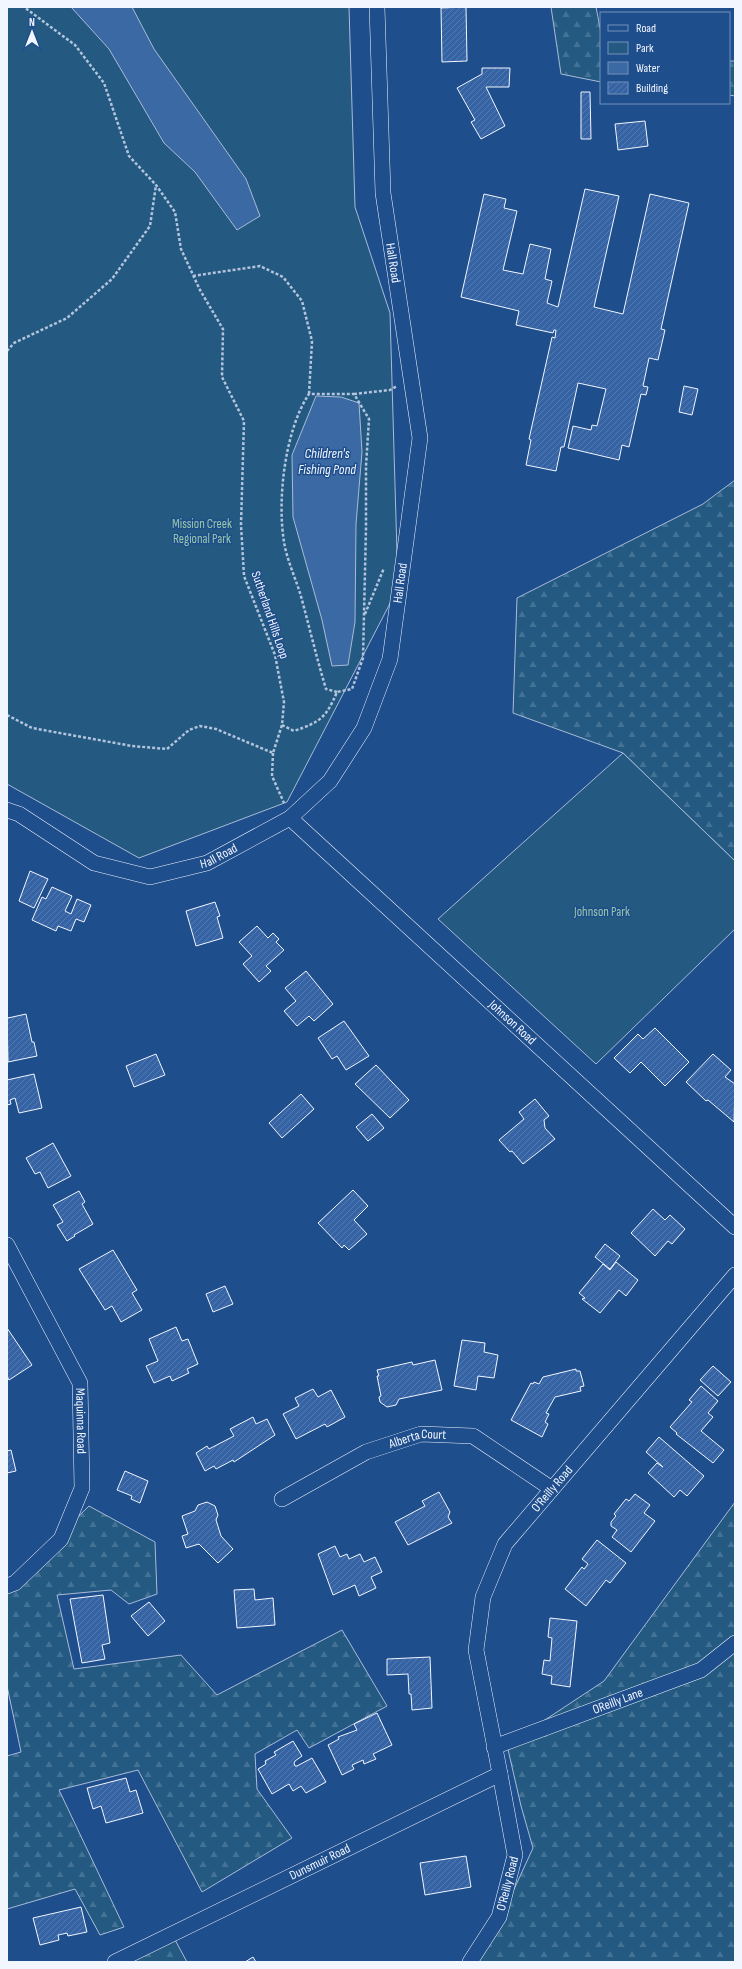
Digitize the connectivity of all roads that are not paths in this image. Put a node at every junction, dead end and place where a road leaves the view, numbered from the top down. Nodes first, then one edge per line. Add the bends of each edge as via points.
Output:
1 (377, 7) edge
2 (7, 810) edge
3 (290, 818) junction
4 (735, 1227) edge
5 (7, 1245) edge
6 (735, 1275) edge
7 (552, 1489) junction
8 (282, 1499) dead end
9 (7, 1586) edge
10 (735, 1643) edge
11 (494, 1747) junction
12 (500, 1774) junction
13 (115, 1962) edge
14 (470, 1962) edge

1 - 3 street, Hall Road via 383,193 420,438 390,659 364,728 330,780
2 - 3 street, Hall Road via 19,814 94,863 150,877 207,863
3 - 4 street, Johnson Road
5 - 9 street, Maquinna Road via 80,1382 82,1488 61,1539 15,1583
6 - 7 street, O'Reilly Road
7 - 8 street, Alberta Court via 473,1436 421,1434 366,1452
7 - 11 street, O'Reilly Road via 505,1544 482,1597 476,1650
10 - 11 street, OReilly Lane via 701,1670
11 - 12 street
12 - 13 street, Dunsmuir Road
12 - 14 street, O'Reilly Road via 515,1855 499,1917

